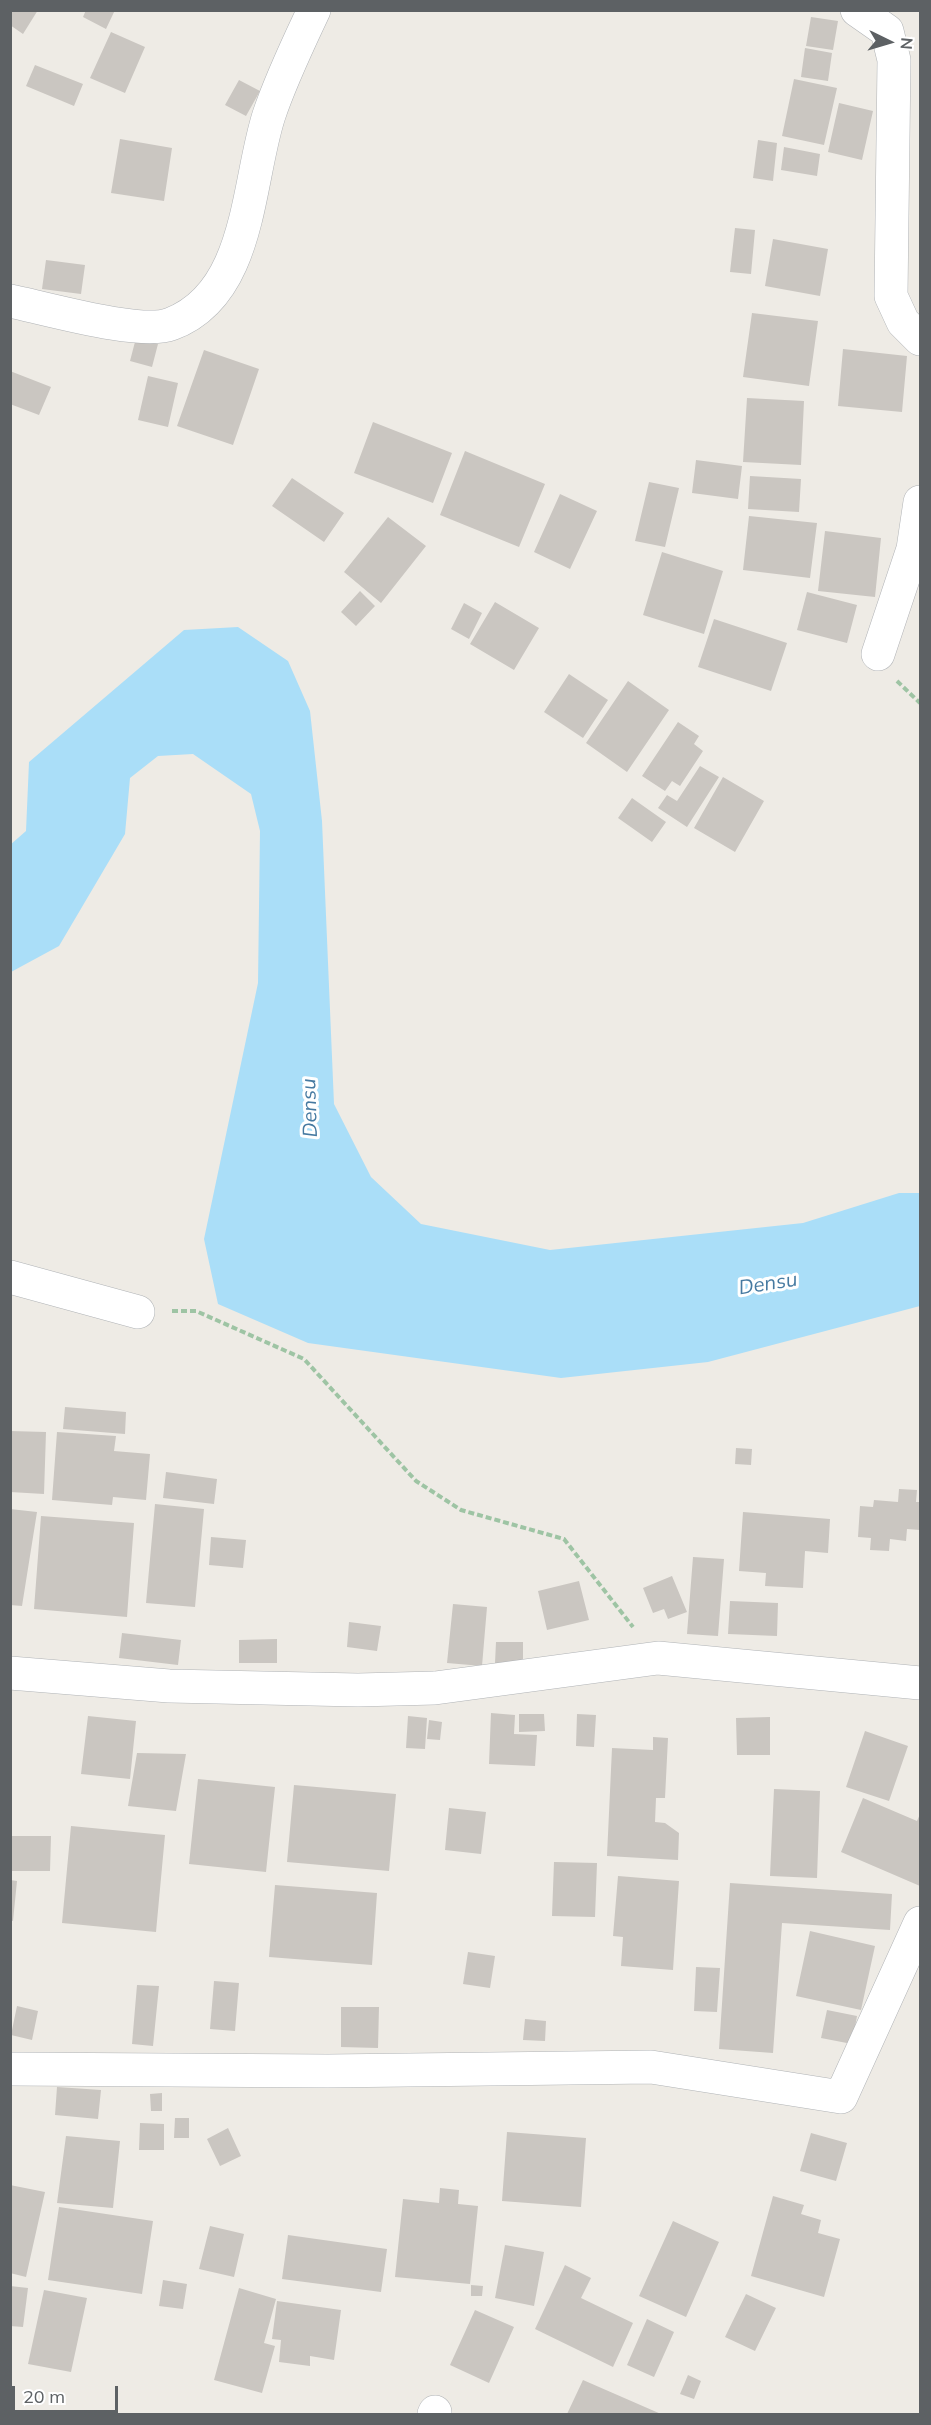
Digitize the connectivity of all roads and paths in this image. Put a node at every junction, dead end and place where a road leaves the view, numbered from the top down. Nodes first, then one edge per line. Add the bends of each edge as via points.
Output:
1 (314, 10) edge
2 (857, 10) edge
3 (10, 301) edge
4 (921, 339) edge
5 (921, 502) edge
6 (878, 654) dead end
7 (10, 1277) edge
8 (138, 1312) joint
9 (658, 1658) junction
10 (10, 1673) edge
11 (921, 1683) edge
12 (921, 1923) edge
13 (10, 2069) edge

1 - 3 street via 269,116 249,213 230,267 205,304 170,325 134,327
2 - 4 street via 887,31 894,60 891,296 903,322
5 - 6 street via 913,549
7 - 8 street
8 - 9 path via 196,1311 303,1359 416,1481 461,1510 564,1539
9 - 10 street via 435,1688 358,1690 169,1686
9 - 11 street
12 - 13 street via 841,2097 651,2067 328,2072

